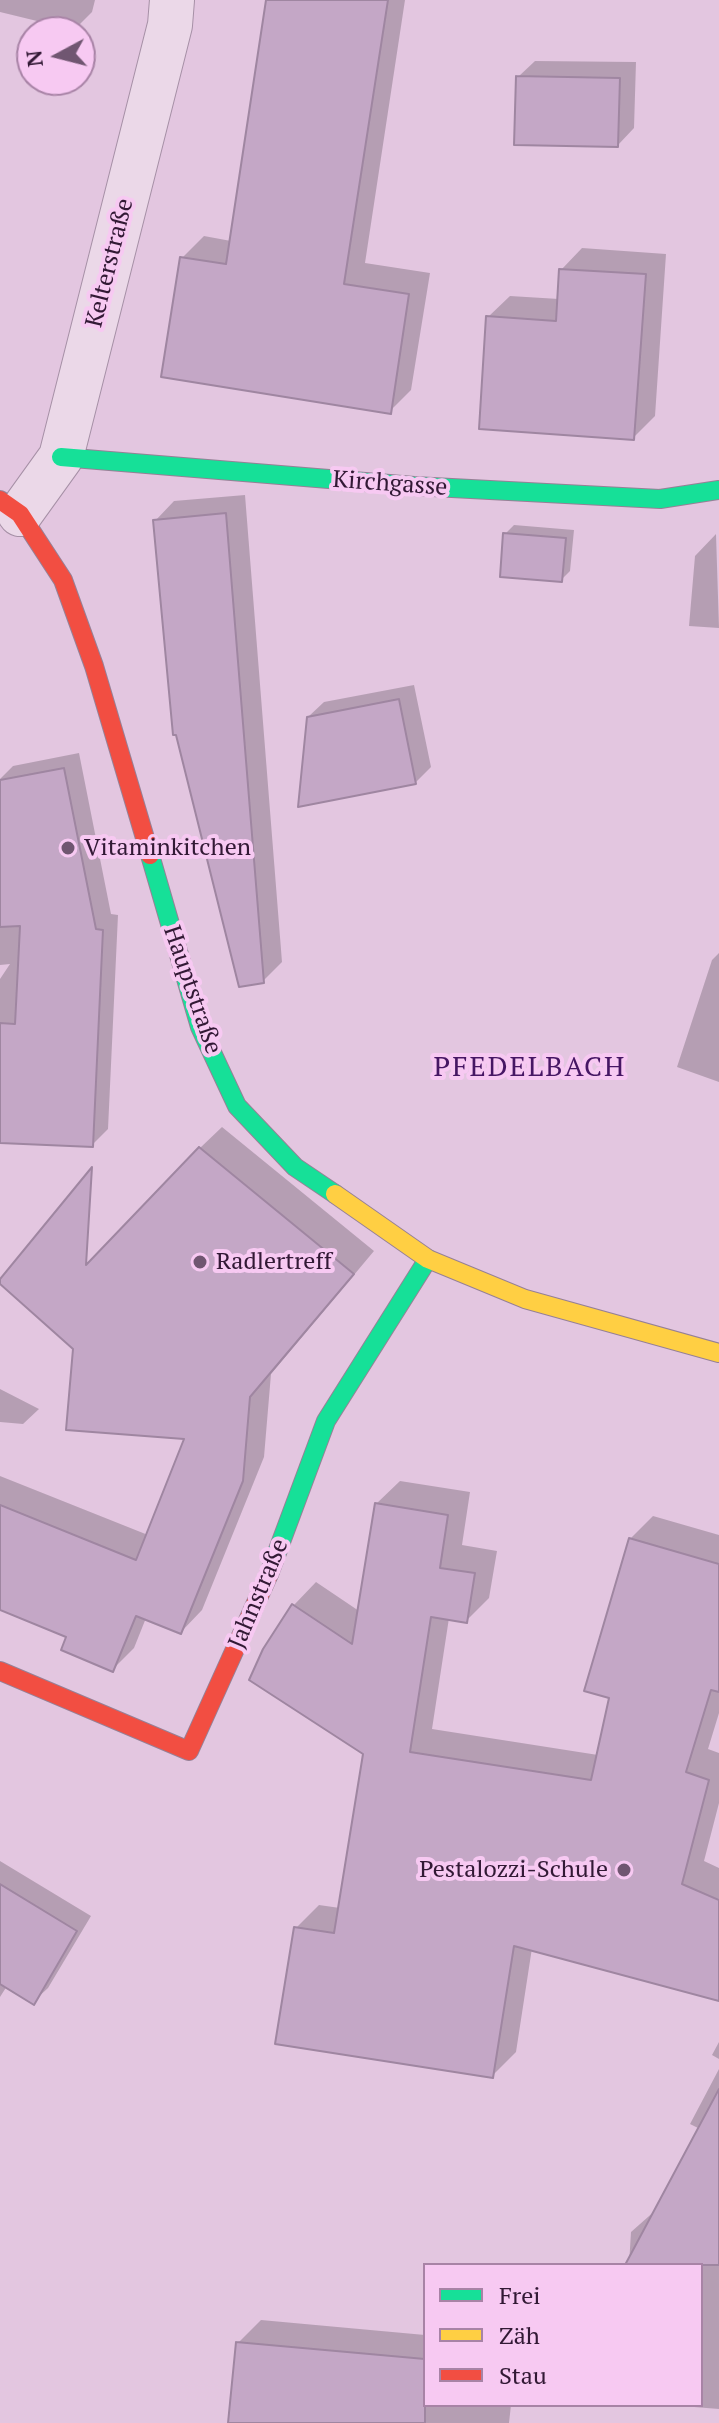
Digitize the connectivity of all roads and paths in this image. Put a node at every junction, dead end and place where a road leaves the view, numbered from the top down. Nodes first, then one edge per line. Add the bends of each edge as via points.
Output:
1 (172, 0) edge
2 (61, 457) junction
3 (719, 490) edge
4 (10, 507) edge
5 (428, 1259) junction
6 (719, 1353) edge
7 (0, 1671) edge

1 - 2 street, Kelterstraße
2 - 3 street, Kirchgasse via 414,486 660,499
2 - 4 street, Kelterstraße
4 - 5 street, Hauptstraße via 63,580 94,666 200,1027 237,1106 295,1167
5 - 6 street, Hauptstraße via 525,1299
5 - 7 street, Jahnstraße via 326,1421 267,1579 189,1751

